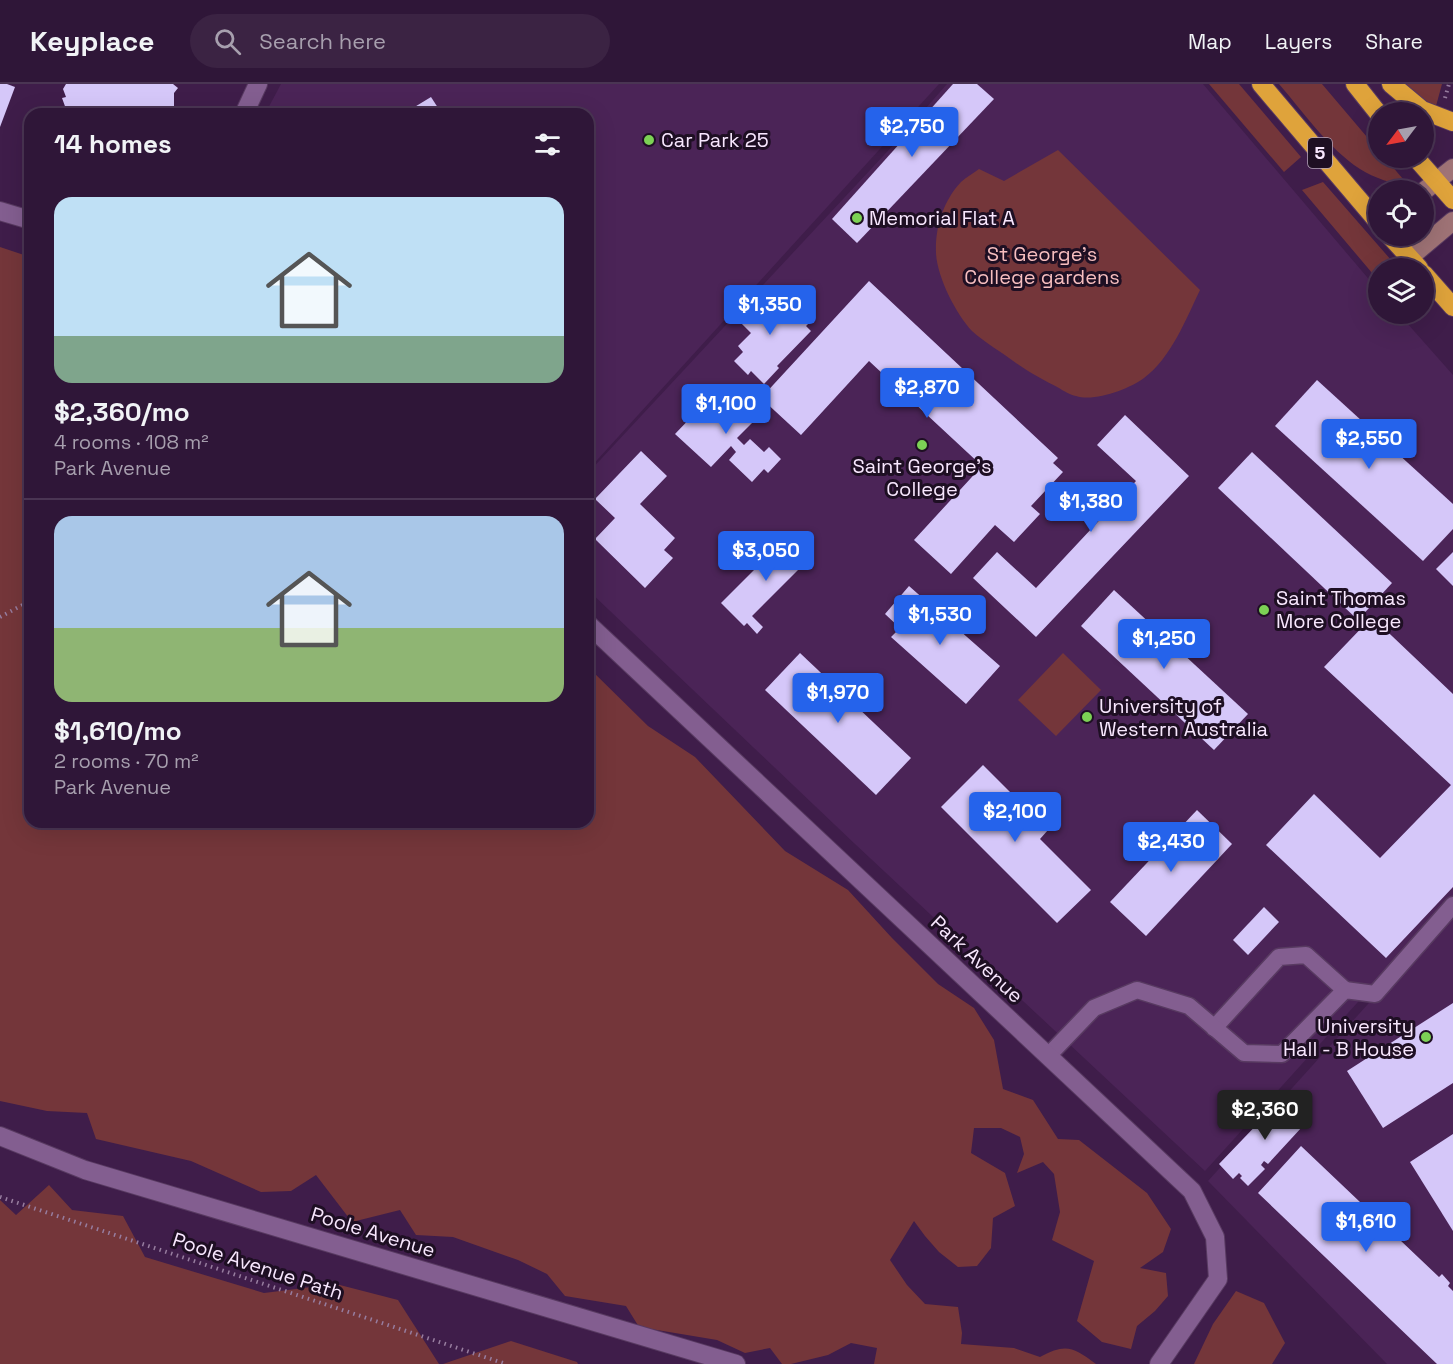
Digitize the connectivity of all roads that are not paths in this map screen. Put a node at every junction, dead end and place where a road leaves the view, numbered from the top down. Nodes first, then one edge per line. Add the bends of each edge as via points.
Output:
1 (258, 84) edge
2 (1261, 84) edge
3 (1354, 84) edge
4 (1391, 84) edge
5 (1369, 102) edge
6 (247, 108) edge
7 (1453, 122) edge
8 (1453, 168) edge
9 (1434, 183) edge
10 (1434, 189) edge
11 (1453, 201) edge
12 (0, 210) edge
13 (1368, 210) edge
14 (24, 218) edge
15 (1453, 222) edge
16 (1399, 246) edge
17 (1410, 258) edge
18 (1419, 258) edge
19 (1434, 285) edge
20 (1453, 307) edge
21 (594, 630) edge
22 (1453, 905) edge
23 (1345, 990) junction
24 (1214, 1028) junction
25 (1048, 1056) junction
26 (0, 1136) edge
27 (736, 1364) edge
28 (1159, 1364) edge

1 - 6 street
2 - 13 highway, 5
3 - 5 highway
4 - 7 highway via 1422,110
8 - 9 main road
10 - 11 highway
12 - 14 street
15 - 18 main road
16 - 17 highway
19 - 20 highway
21 - 25 street, Park Avenue
22 - 23 lane via 1375,994
23 - 24 lane via 1282,1054 1244,1053
23 - 24 lane via 1306,955 1279,957
24 - 25 lane via 1189,1006 1137,990 1094,1008
25 - 28 street, Park Avenue via 1192,1191 1215,1237 1218,1279
26 - 27 street, Poole Avenue via 85,1170

